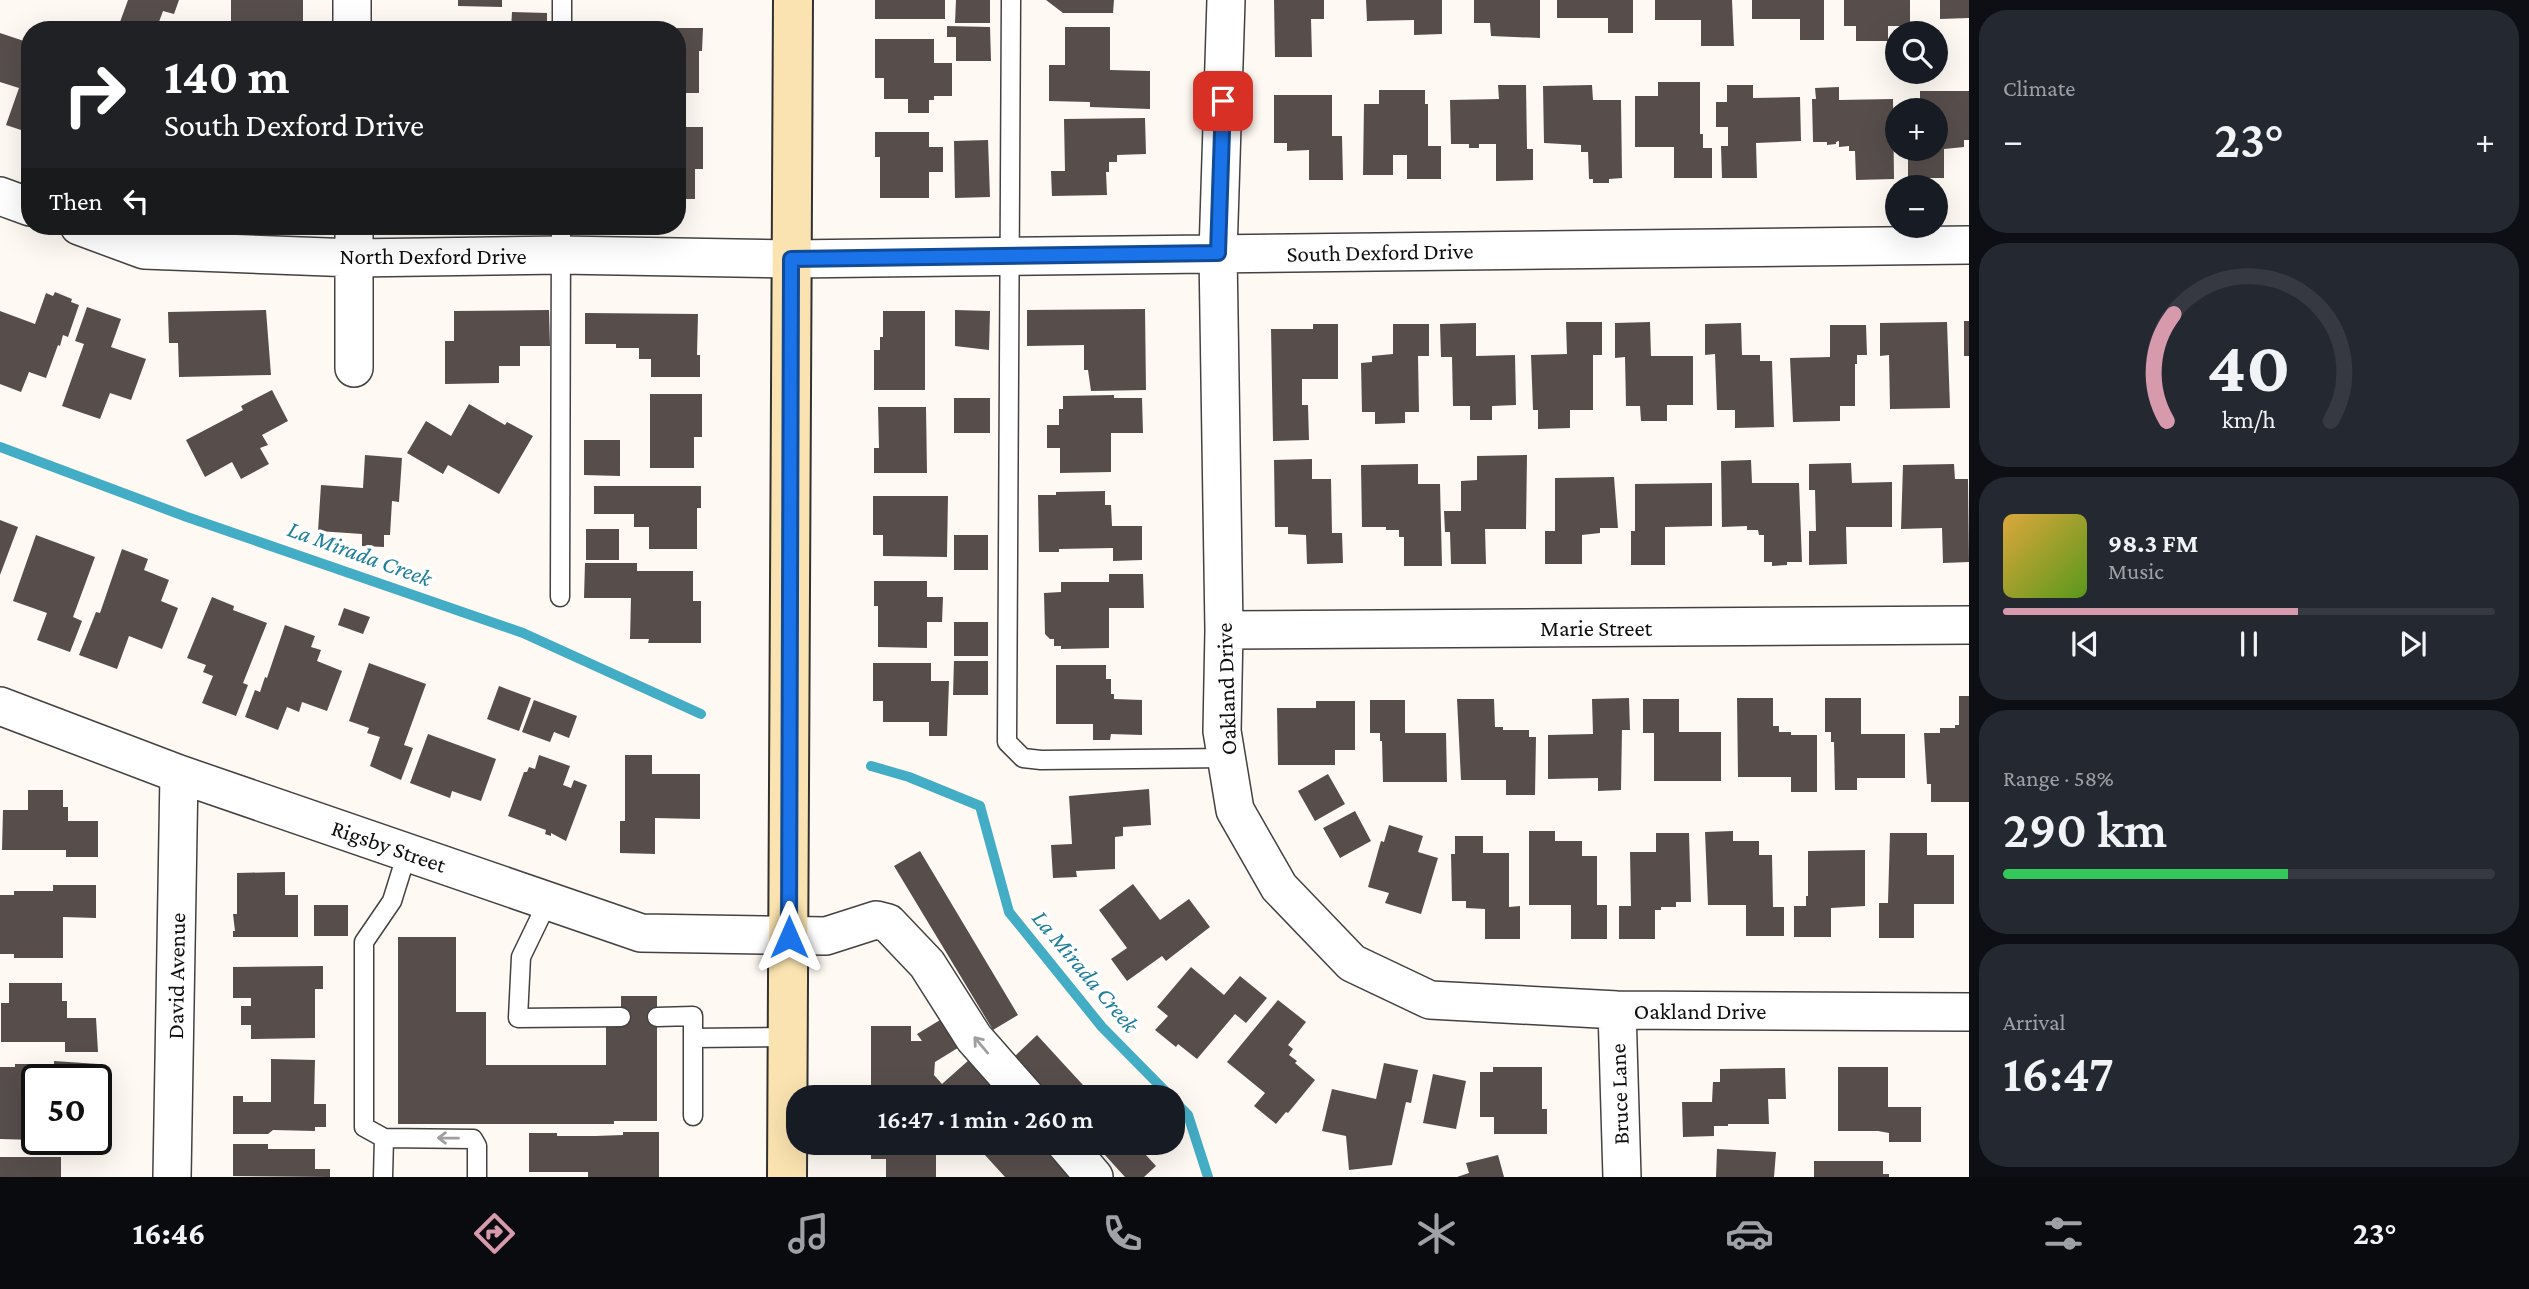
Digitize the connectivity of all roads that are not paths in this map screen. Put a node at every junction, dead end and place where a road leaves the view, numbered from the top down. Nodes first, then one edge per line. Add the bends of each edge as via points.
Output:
1 (352, 0) edge
2 (562, 0) edge
3 (793, 0) edge
4 (1011, 0) edge
5 (1226, 0) edge
6 (352, 21) edge
7 (562, 21) edge
8 (0, 196) edge
9 (21, 204) edge
10 (103, 235) edge
11 (561, 240) edge
12 (354, 242) edge
13 (1969, 245) edge
14 (1218, 253) junction
15 (1009, 256) junction
16 (791, 259) junction
17 (354, 368) dead end
18 (560, 597) dead end
19 (1969, 625) edge
20 (1224, 630) junction
21 (0, 706) edge
22 (1227, 758) junction
23 (179, 774) junction
24 (407, 853) junction
25 (548, 901) junction
26 (789, 937) junction
27 (1617, 1010) junction
28 (1969, 1012) edge
29 (621, 1017) dead end
30 (657, 1017) dead end
31 (788, 1037) junction
32 (693, 1038) junction
33 (1015, 1085) edge
34 (693, 1116) dead end
35 (384, 1138) junction
36 (1075, 1155) edge
37 (172, 1177) edge
38 (383, 1177) edge
39 (477, 1177) edge
40 (787, 1177) edge
41 (1094, 1177) edge
42 (1622, 1177) edge

1 - 6 street
2 - 7 lane
3 - 16 main road
4 - 15 lane
5 - 14 street, Oakland Drive
8 - 9 street
10 - 12 street, North Dexford Drive via 144,250
11 - 12 street, North Dexford Drive
11 - 16 street, North Dexford Drive
11 - 18 lane
12 - 17 street
13 - 14 street, South Dexford Drive
14 - 15 street, South Dexford Drive
14 - 20 street, Oakland Drive
15 - 16 street, South Dexford Drive
15 - 22 lane via 1007,742 1023,758 1041,760
16 - 26 main road
19 - 20 street, Marie Street
20 - 22 street, Oakland Drive via 1222,731
21 - 23 street, Rigsby Street
22 - 27 street, Oakland Drive via 1235,810 1279,887 1352,963 1430,1000
23 - 24 street, Rigsby Street
23 - 37 street, David Avenue
24 - 25 street, Rigsby Street
24 - 35 lane via 392,901 364,942 364,1127
25 - 26 street, Rigsby Street via 640,933
25 - 29 lane via 521,957 518,1018
26 - 31 main road
33 -> 26 street, Rigsby Street via 974,1038 927,964 888,923 876,920 827,936
27 - 28 street, Oakland Drive
27 - 42 street, Bruce Lane
30 - 32 lane via 693,1016
31 - 32 lane
31 - 40 main road
32 - 34 lane
35 - 38 lane
39 -> 35 lane via 473,1139
36 - 41 street

